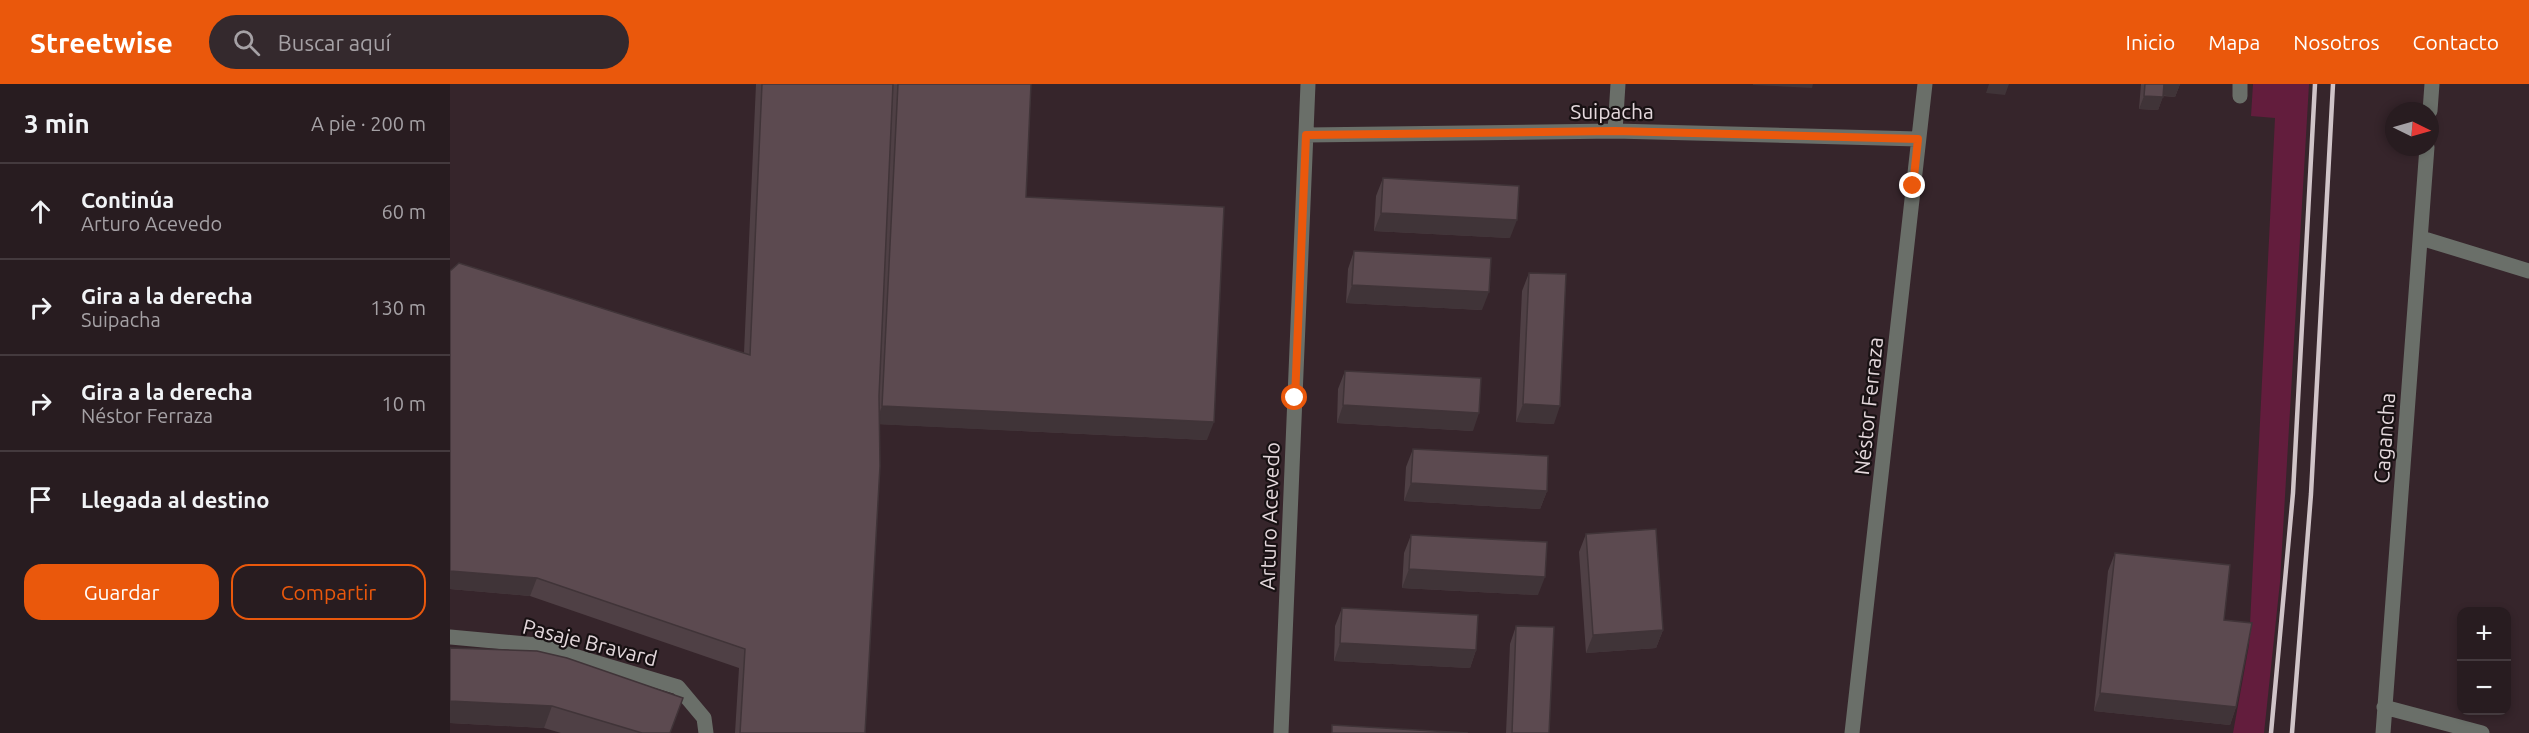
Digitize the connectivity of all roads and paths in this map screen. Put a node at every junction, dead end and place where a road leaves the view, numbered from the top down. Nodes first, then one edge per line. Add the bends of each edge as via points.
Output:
1 (1308, 84) edge
2 (1618, 84) edge
3 (1926, 84) edge
4 (2432, 84) edge
5 (2431, 102) edge
6 (1615, 131) junction
7 (1306, 135) junction
8 (1918, 139) junction
9 (2426, 156) edge
10 (2421, 238) junction
11 (2529, 271) edge
12 (450, 637) edge
13 (2384, 707) junction
14 (705, 726) edge
15 (1281, 733) edge
16 (1852, 733) edge
17 (2383, 733) edge
18 (2482, 733) edge

1 - 7 street, Arturo Acevedo
2 - 6 street
3 - 8 street, Néstor Ferraza
4 - 5 street
6 - 7 street, Suipacha
6 - 8 street, Suipacha
7 - 15 street, Arturo Acevedo
8 - 16 street, Néstor Ferraza
9 - 10 street, Cagancha
10 - 11 street
10 - 13 street, Cagancha
12 - 14 street, Pasaje Bravard via 537,645 678,687
13 - 17 street, Cagancha
13 - 18 street

